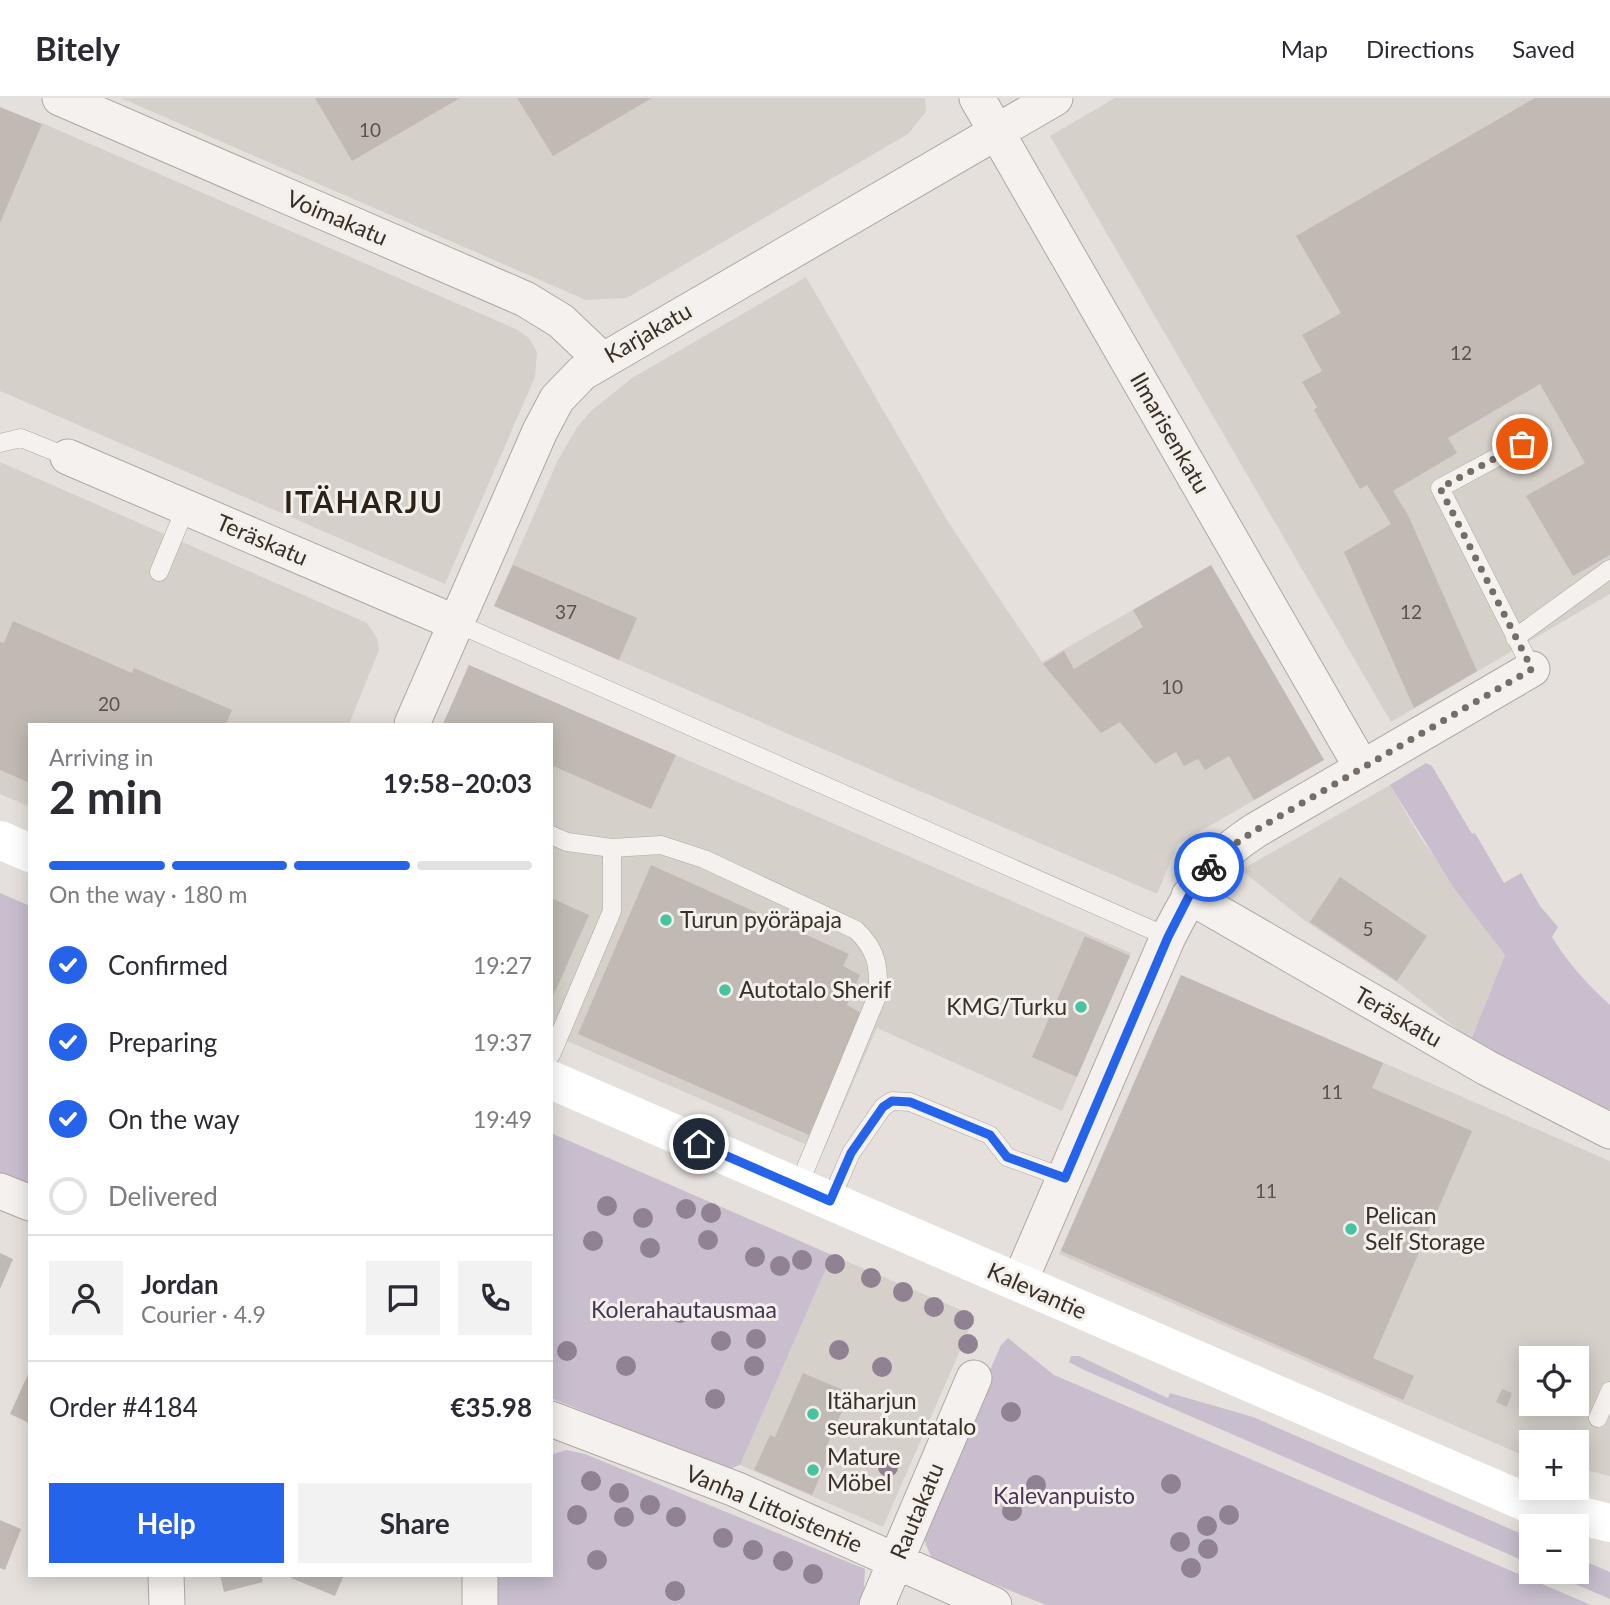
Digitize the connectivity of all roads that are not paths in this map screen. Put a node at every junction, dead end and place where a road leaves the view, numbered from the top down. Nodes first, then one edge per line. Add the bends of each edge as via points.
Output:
1 (60, 98) edge
2 (978, 98) edge
3 (1055, 98) edge
4 (998, 132) junction
5 (602, 360) junction
6 (1542, 433) dead end
7 (0, 443) edge
8 (68, 457) joint
9 (186, 507) junction
10 (1610, 569) edge
11 (159, 572) dead end
12 (456, 623) junction
13 (1515, 638) junction
14 (1532, 669) joint
15 (412, 723) edge
16 (1362, 768) junction
17 (553, 836) edge
18 (0, 841) edge
19 (612, 848) junction
20 (28, 852) edge
21 (1189, 896) junction
22 (1168, 937) junction
23 (553, 1050) edge
24 (553, 1081) edge
25 (1610, 1131) edge
26 (1065, 1178) junction
27 (0, 1191) edge
28 (814, 1194) junction
29 (28, 1202) edge
30 (1020, 1283) junction
31 (974, 1378) dead end
32 (1610, 1391) edge
33 (1598, 1418) dead end
34 (553, 1420) edge
35 (1523, 1501) junction
36 (1548, 1514) edge
37 (1610, 1523) edge
38 (1589, 1534) edge
39 (1610, 1545) edge
40 (895, 1563) junction
41 (166, 1577) edge
42 (480, 1577) edge
43 (167, 1605) edge
44 (480, 1605) edge
45 (877, 1605) edge
46 (994, 1605) edge

1 - 5 street, Voimakatu via 525,299 569,327
2 - 4 street, Ilmarisenkatu
3 - 4 street, Karjakatu
4 - 5 street, Karjakatu
4 - 16 street, Ilmarisenkatu
5 - 12 street, Karjakatu via 557,399
6 - 13 lane via 1440,488
7 - 8 lane via 21,438
8 - 9 street, Teräskatu
9 - 11 lane
9 - 12 street, Teräskatu
10 - 13 lane
12 - 15 street, Karjakatu
12 - 22 lane
13 - 14 lane
14 - 16 street
16 - 21 street via 1233,845 1213,861
17 - 19 lane
18 - 20 main road
19 - 23 lane via 612,911
19 - 28 lane via 661,845 704,859 856,930 871,945 879,965 878,994
21 - 22 street
21 - 25 street, Teräskatu via 1486,1068
22 - 26 street
24 - 28 main road, Kalevantie
26 - 28 lane via 1007,1157 990,1135 910,1102 892,1101
26 - 30 street
27 - 29 street
28 - 30 main road, Kalevantie
30 - 35 main road, Kalevantie
31 - 40 street, Rautakatu
32 - 33 lane
34 - 40 street, Vanha Littoistentie via 735,1489
35 - 36 main road, Kalevantie
35 - 37 main road, Kalevantie
38 - 39 main road
40 - 45 street, Rautakatu
40 - 46 street, Vanha Littoistentie
41 - 43 street
42 - 44 street

